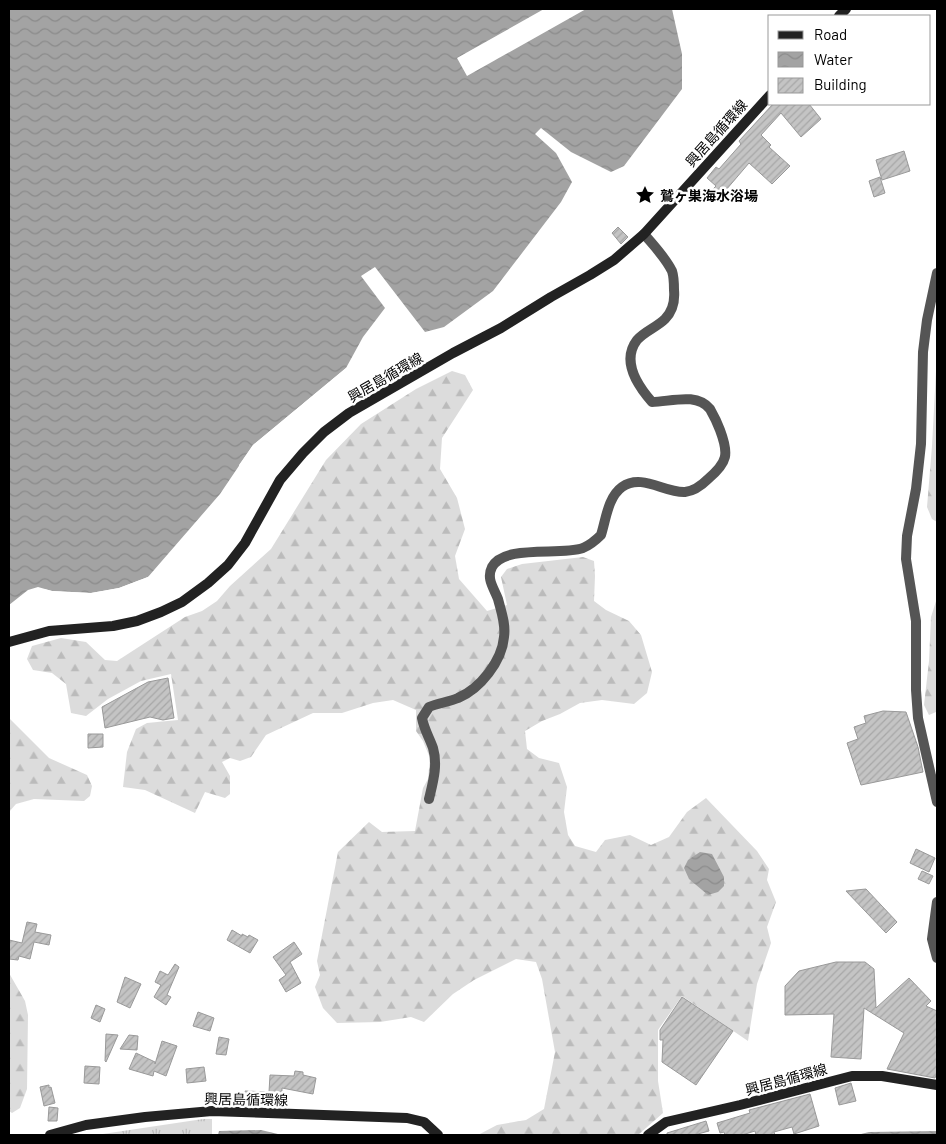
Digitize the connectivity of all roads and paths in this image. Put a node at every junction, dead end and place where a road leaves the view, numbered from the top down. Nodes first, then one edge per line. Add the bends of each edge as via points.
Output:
1 (768, 97) edge
2 (644, 234) junction
3 (937, 274) edge
4 (9, 642) edge
5 (429, 799) dead end
6 (937, 802) edge
7 (937, 902) edge
8 (937, 958) edge
9 (937, 1085) edge
10 (50, 1135) edge
11 (438, 1135) edge
12 (648, 1135) edge

1 - 2 main road, 興居島循環線
2 - 4 main road, 興居島循環線 via 614,260 590,275 349,413 324,432 280,480 245,543 228,565 182,602 121,624 49,630
2 - 5 street via 673,273 675,298 665,319 637,340 630,355 632,373 652,402 693,399 707,406 726,446 725,459 718,471 701,486 688,492 675,492 645,482 632,482 622,487 612,498 602,535 582,548 511,554 499,559 492,568 489,582 504,622 504,638 498,656 473,690 429,707 422,718 435,759 435,777
3 - 6 street via 923,352 921,444 906,558 916,621 918,718
7 - 8 street via 932,938
9 - 12 main road, 興居島循環線 via 882,1076 852,1076 666,1122
10 - 11 main road, 興居島循環線 via 145,1117 212,1111 407,1118 424,1122

